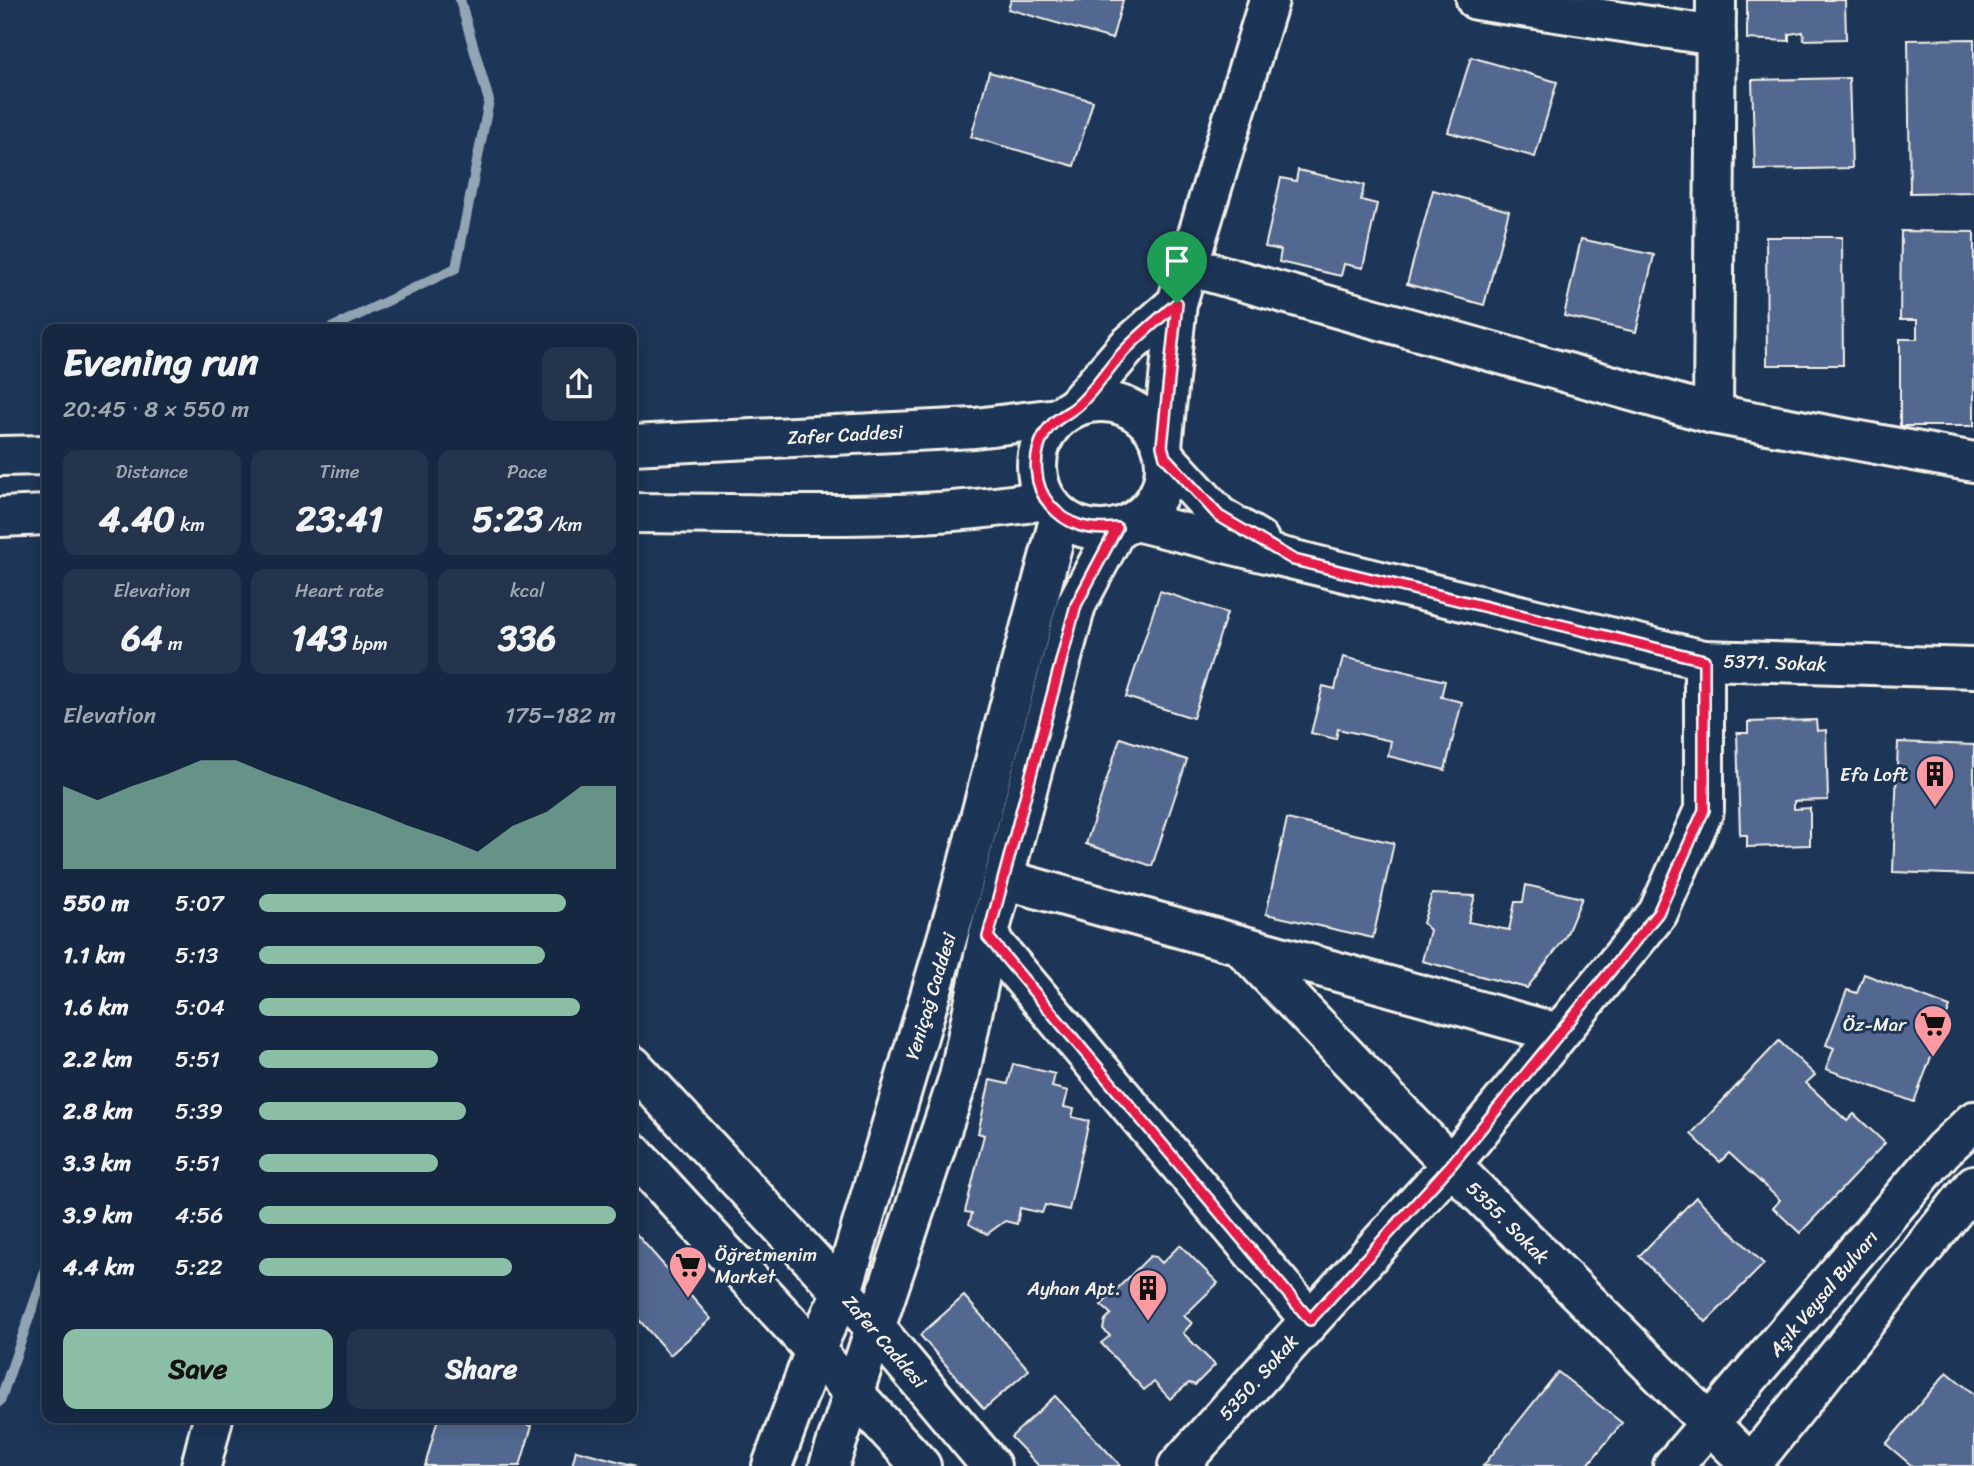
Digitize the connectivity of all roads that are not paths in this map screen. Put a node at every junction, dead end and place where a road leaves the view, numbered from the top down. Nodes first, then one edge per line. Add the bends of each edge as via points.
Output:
1 (1269, 0) edge
2 (1476, 0) edge
3 (1716, 18) edge
4 (1188, 266) junction
5 (1177, 303) junction
6 (1067, 412) junction
7 (1713, 414) junction
8 (637, 445) edge
9 (1164, 451) junction
10 (42, 455) edge
11 (0, 456) edge
12 (1974, 462) edge
13 (1052, 508) junction
14 (637, 513) edge
15 (42, 515) edge
16 (0, 517) edge
17 (1126, 525) junction
18 (1294, 560) junction
19 (1704, 660) junction
20 (1974, 667) edge
21 (1003, 879) junction
22 (988, 937) junction
23 (1240, 945) junction
24 (1558, 1033) junction
25 (637, 1070) edge
26 (1974, 1121) edge
27 (637, 1157) edge
28 (1451, 1165) junction
29 (1974, 1185) edge
30 (842, 1292) junction
31 (1310, 1320) junction
32 (877, 1329) junction
33 (815, 1350) junction
34 (856, 1393) junction
35 (212, 1423) edge
36 (1711, 1425) junction
37 (201, 1466) edge
38 (772, 1466) edge
39 (829, 1466) edge
40 (921, 1466) edge
41 (991, 1466) edge
42 (1178, 1466) edge
43 (1673, 1466) edge
44 (1751, 1466) edge

1 - 4 street
2 - 3 street
3 - 7 street
4 - 5 street
4 - 7 street
5 - 6 street via 1128,346
5 - 9 street
6 - 8 street, Zafer Caddesi via 975,428
6 - 9 street via 1096,401 1118,404 1152,427
6 - 13 street via 1043,436 1036,457 1037,479
7 - 12 street
9 - 17 street via 1160,493 1150,509
9 - 18 street via 1219,516
10 - 11 street
13 - 14 street via 918,514
13 - 17 street via 1077,526 1097,531
13 - 30 street, Yeniçağ Caddesi via 957,905
15 - 16 street
17 - 18 street, 5371. Sokak
17 - 21 street, Yeniçağ Caddesi via 1076,605
18 - 19 street, 5371. Sokak
19 - 20 street, 5371. Sokak
19 - 24 street, 5350. Sokak via 1704,810 1658,913
21 - 22 street, Yeniçağ Caddesi
21 - 23 street
22 - 31 street
22 - 32 street, Yeniçağ Caddesi via 958,1077
23 - 24 street
23 - 28 street, 5355. Sokak
24 - 28 street, 5350. Sokak
25 - 30 street, Zafer Caddesi
26 - 36 street, Aşık Veysal Bulvarı via 1943,1150
27 - 33 street
28 - 31 street, 5350. Sokak
28 - 36 street, 5355. Sokak
29 - 44 street
30 - 32 street, Zafer Caddesi
30 - 33 street, Yeniçağ Caddesi
31 - 42 street, 5350. Sokak
32 - 34 street, Yeniçağ Caddesi
32 - 41 street, Zafer Caddesi
33 - 34 street
33 - 38 street, Yeniçağ Caddesi
34 - 39 street, Yeniçağ Caddesi
34 - 40 street
35 - 37 street
36 - 43 street, Aşık Veysal Bulvarı
36 - 44 street, 5355. Sokak

